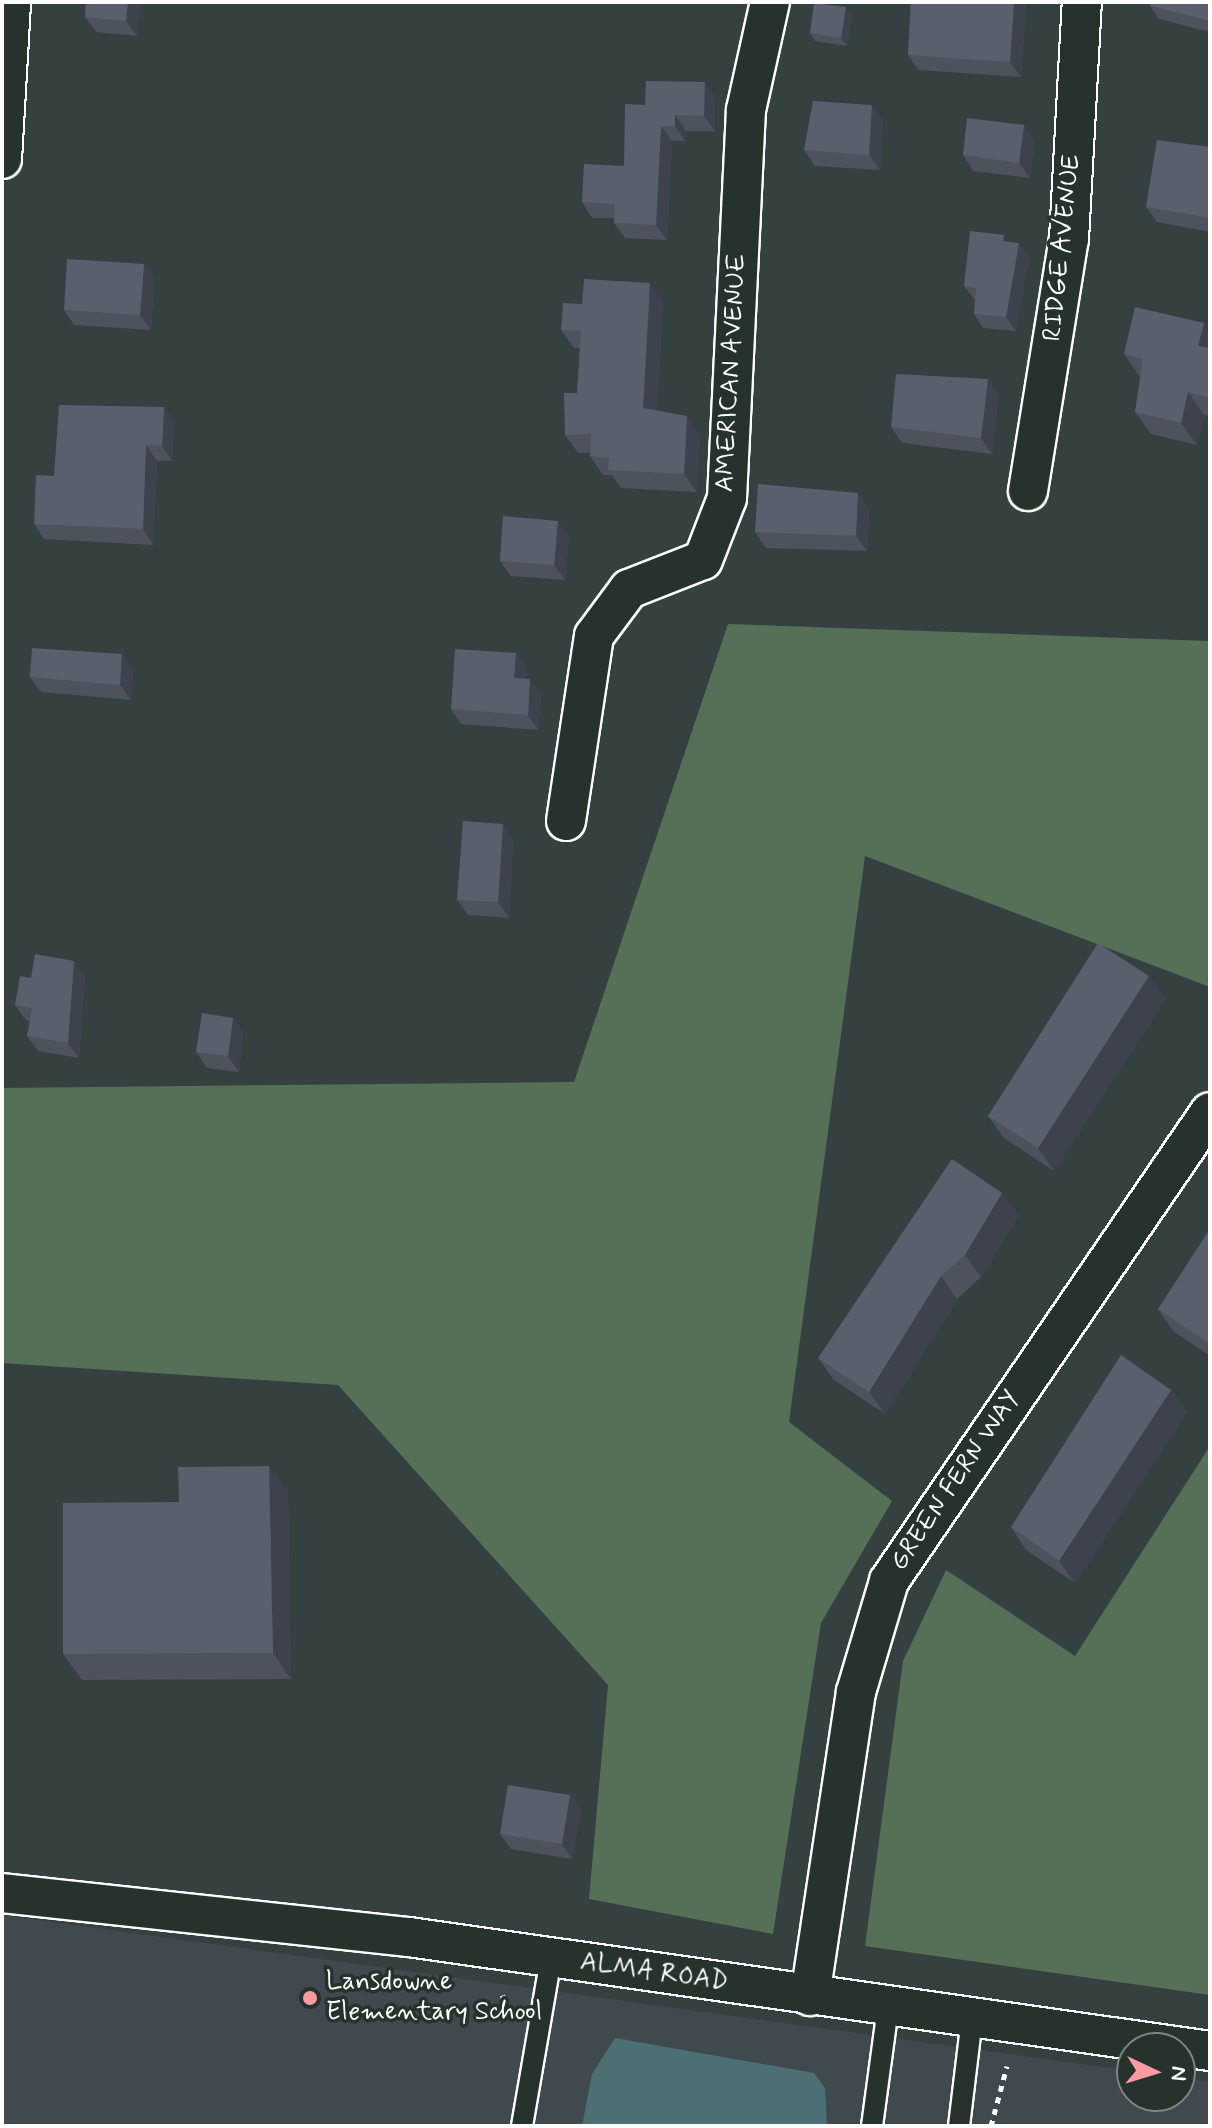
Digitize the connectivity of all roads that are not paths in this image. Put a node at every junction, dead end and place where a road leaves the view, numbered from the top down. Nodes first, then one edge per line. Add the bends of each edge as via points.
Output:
1 (11, 2) edge
2 (770, 2) edge
3 (1082, 2) edge
4 (2, 159) edge
5 (1028, 491) dead end
6 (566, 821) dead end
7 (1210, 1112) edge
8 (2, 1893) edge
9 (551, 1958) junction
10 (810, 1996) junction
11 (888, 2007) junction
12 (972, 2018) junction
13 (1210, 2051) edge
14 (522, 2126) edge
15 (872, 2126) edge
16 (959, 2126) edge

1 - 4 street
2 - 6 street, AMERICAN AVENUE via 746,110 724,512 703,560 629,589 594,636
3 - 5 street, RIDGE AVENUE via 1069,239
7 - 10 street, GREEN FERN WAY via 889,1581 856,1692
8 - 9 street, ALMA ROAD
9 - 10 street, ALMA ROAD
9 - 14 lane
10 - 11 street, ALMA ROAD
11 - 12 street, ALMA ROAD
11 - 15 lane
12 - 13 street, ALMA ROAD
12 - 16 lane

